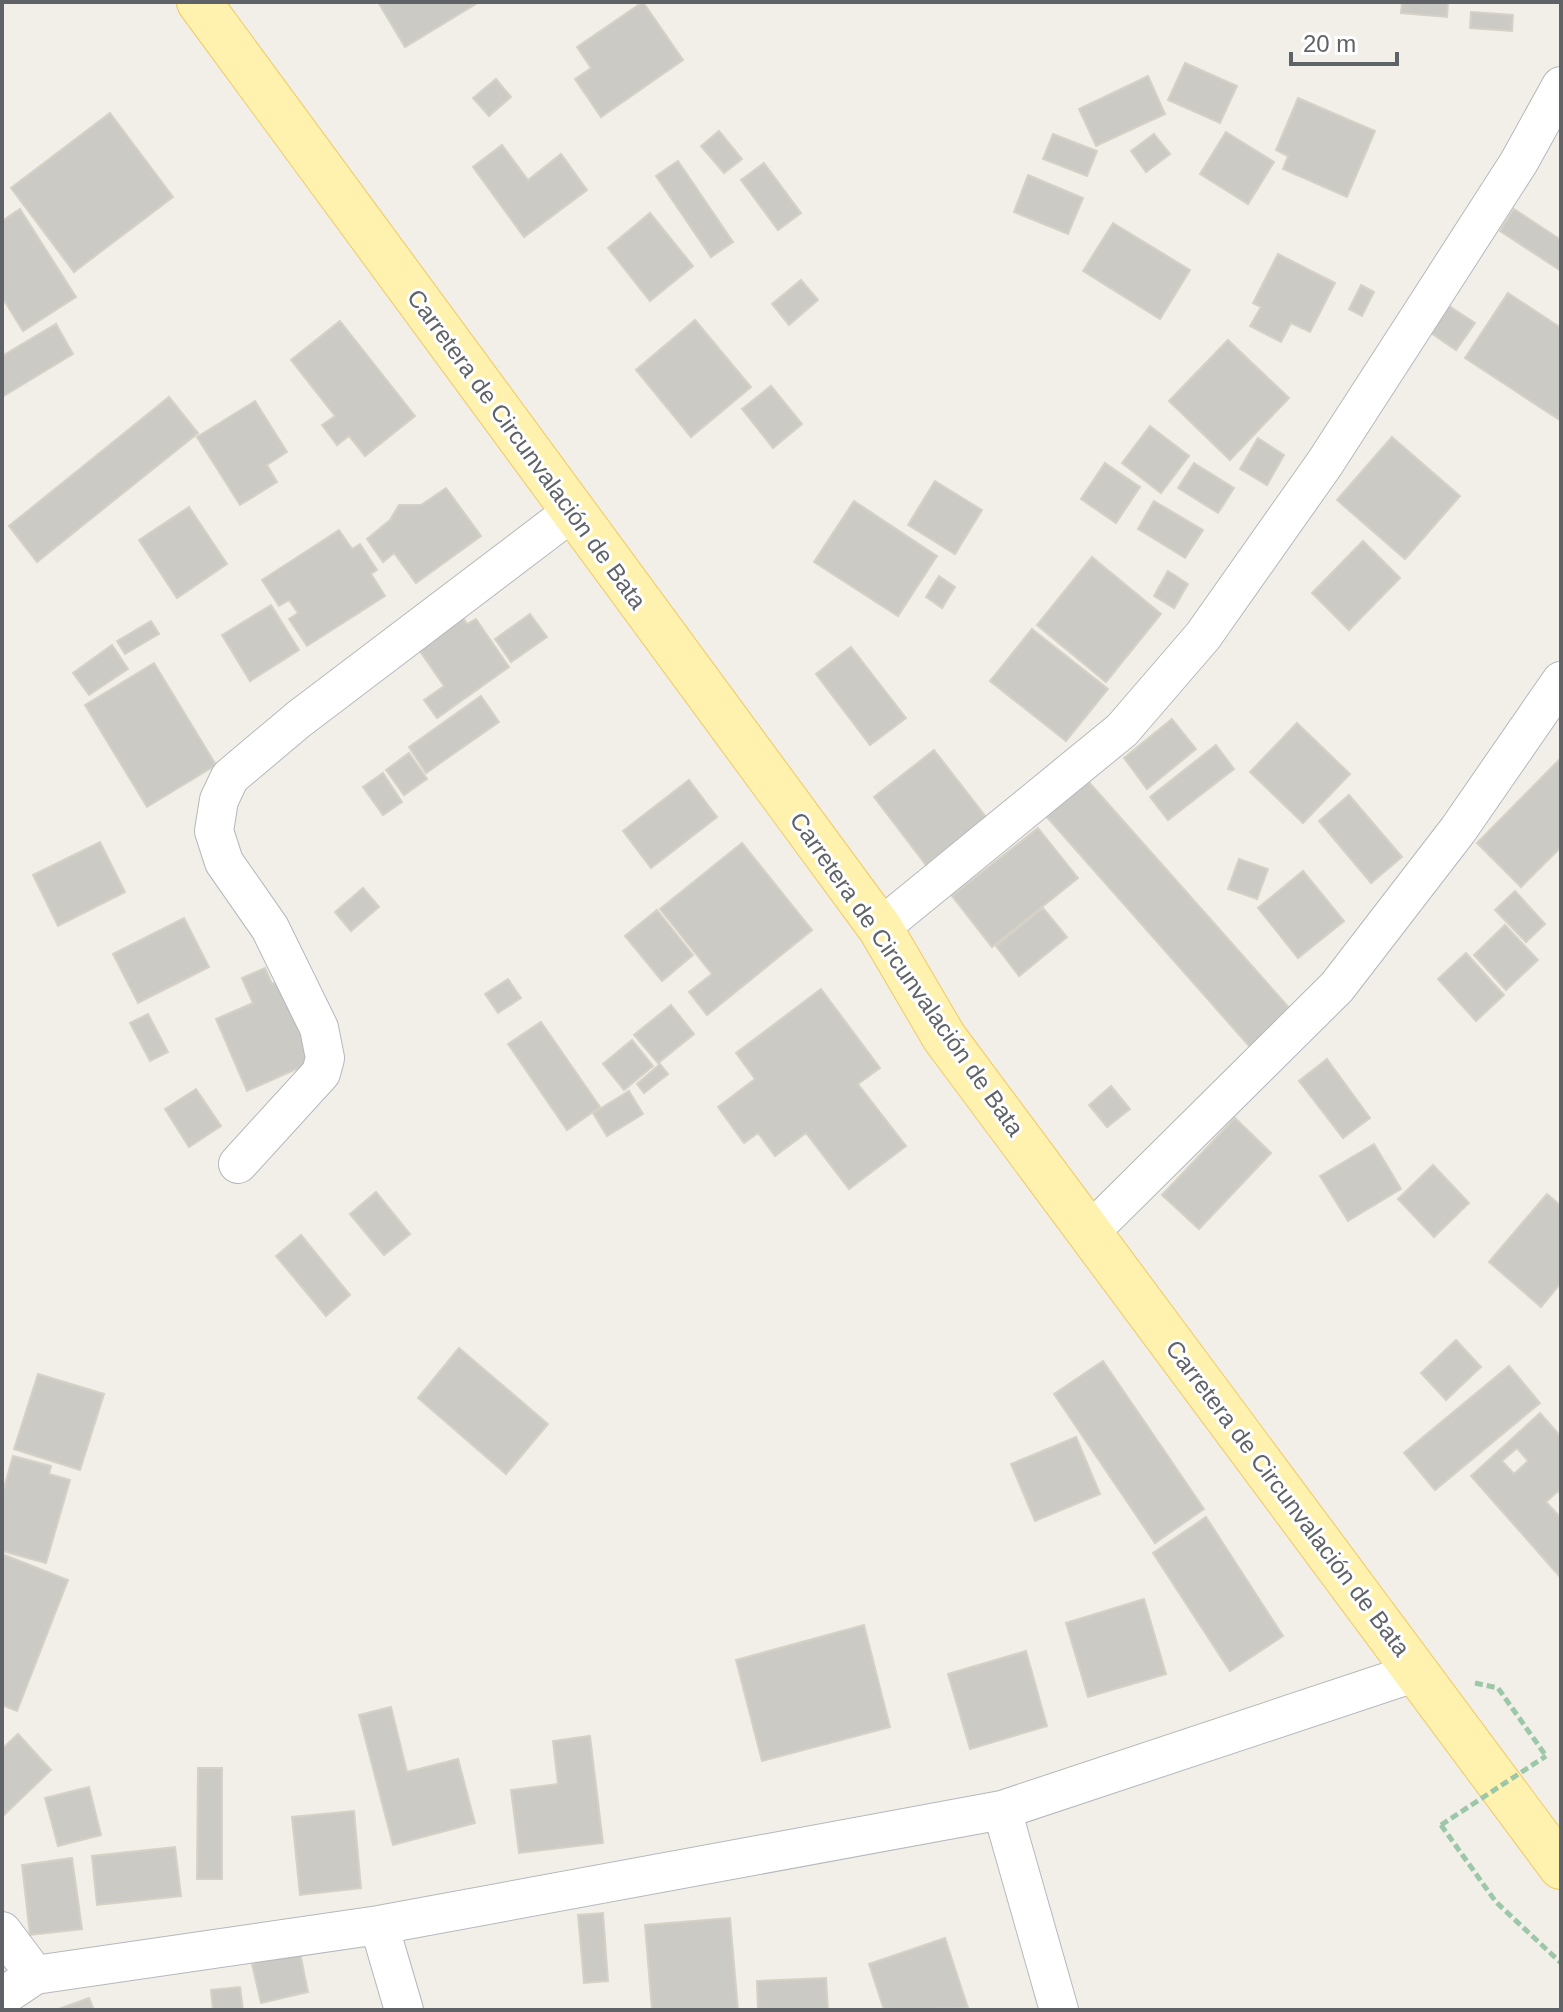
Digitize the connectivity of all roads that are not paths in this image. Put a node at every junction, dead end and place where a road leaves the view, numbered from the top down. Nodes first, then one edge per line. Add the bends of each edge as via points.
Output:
1 (199, 2) edge
2 (1561, 86) edge
3 (573, 511) junction
4 (1561, 681) edge
5 (880, 928) junction
6 (238, 1164) dead end
7 (1090, 1232) junction
8 (1417, 1672) junction
9 (1002, 1810) junction
10 (1561, 1867) edge
11 (379, 1925) junction
12 (2, 1931) edge
13 (35, 1975) junction
14 (2, 1997) edge
15 (404, 2010) edge
16 (1059, 2010) edge

1 - 3 main road, Carretera de Circunvalación de Bata
2 - 5 street via 1519,162 1325,463 1203,636 1122,730
3 - 5 main road, Carretera de Circunvalación de Bata
3 - 6 street via 230,777 219,800 214,831 224,862 270,928 319,1028 325,1058 321,1073
4 - 7 street via 1458,830 1337,987
5 - 7 main road, Carretera de Circunvalación de Bata via 944,1037
7 - 8 main road, Carretera de Circunvalación de Bata
8 - 9 street
8 - 10 main road, Carretera de Circunvalación de Bata
9 - 11 street
9 - 16 street
11 - 13 street
11 - 15 street
12 - 13 street
13 - 14 street

